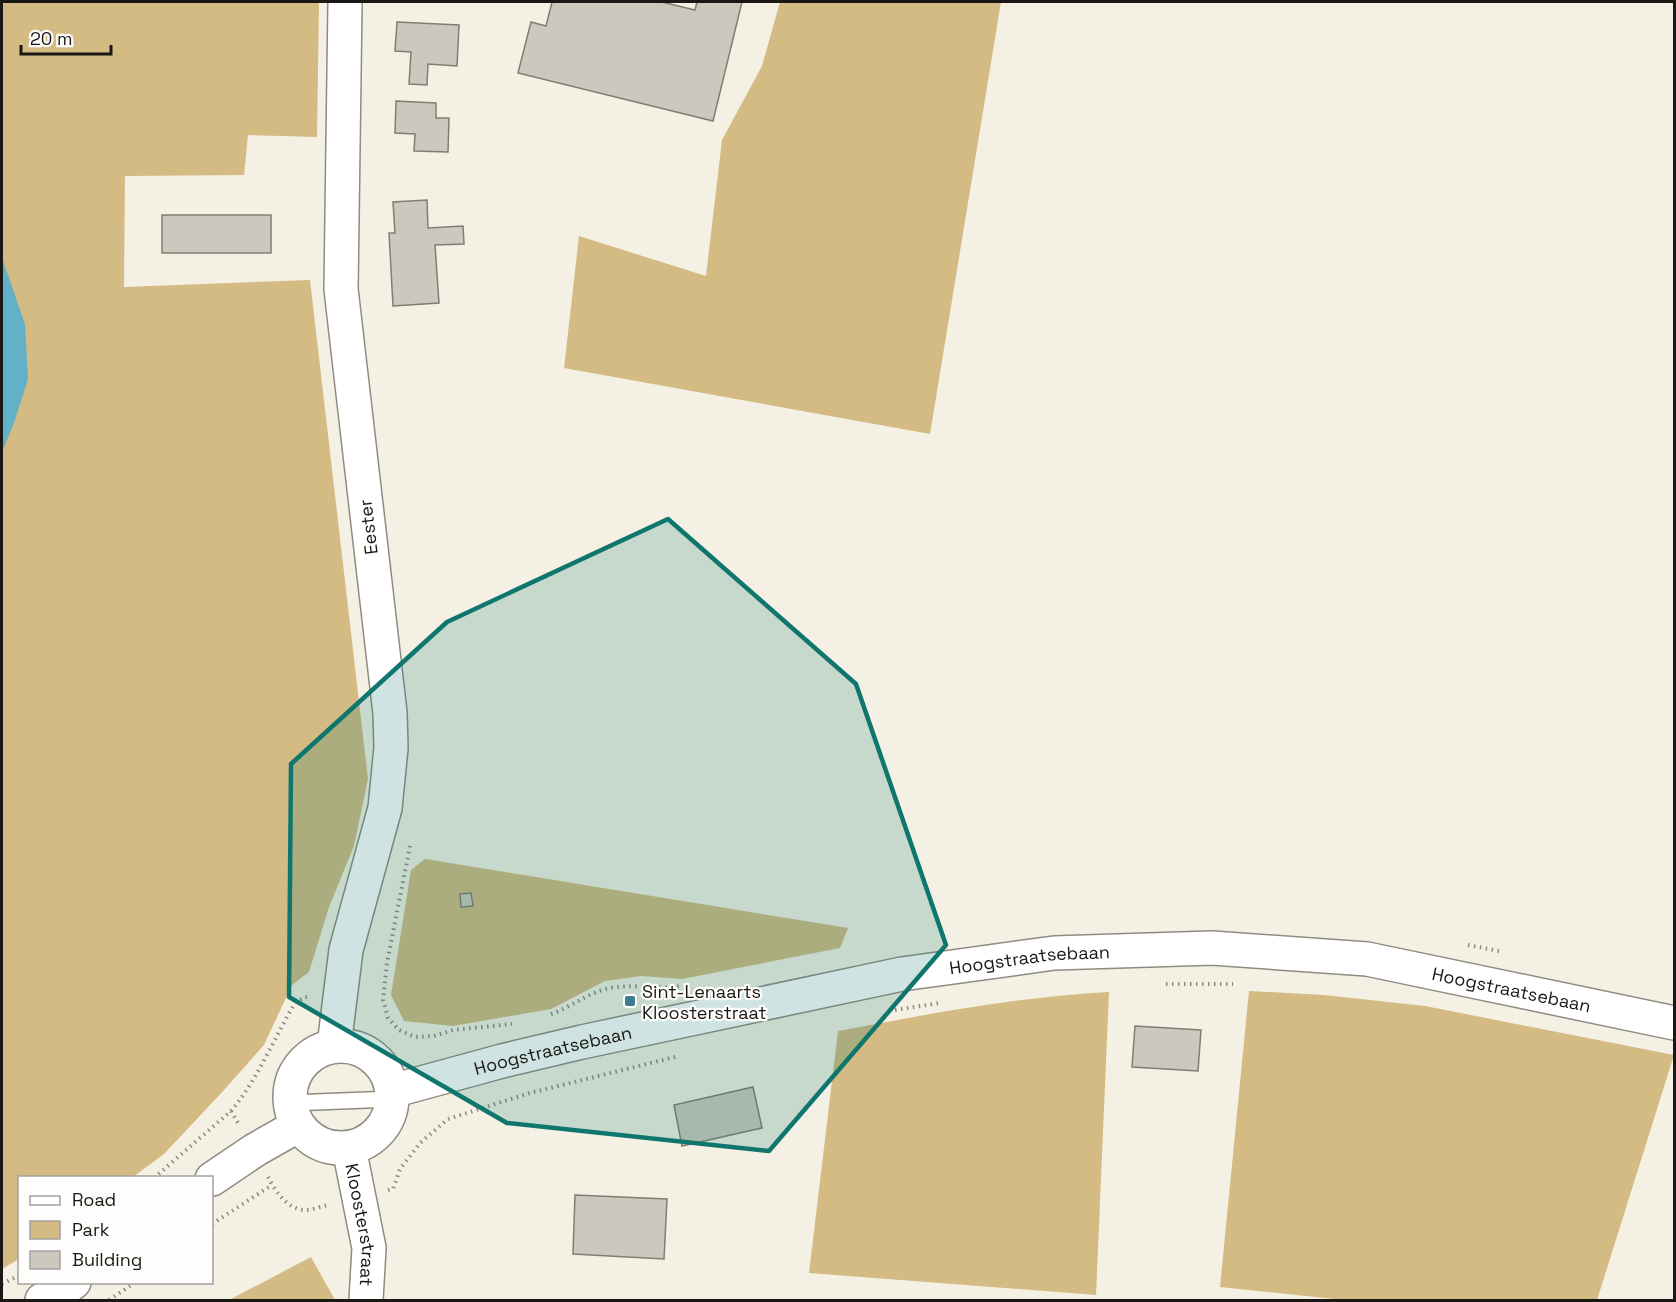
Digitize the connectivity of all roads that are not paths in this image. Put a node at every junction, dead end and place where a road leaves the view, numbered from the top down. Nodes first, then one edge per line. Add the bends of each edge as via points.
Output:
1 (345, 2) edge
2 (1674, 1023) edge
3 (334, 1046) junction
4 (392, 1095) junction
5 (294, 1114) junction
6 (350, 1148) junction
7 (213, 1178) edge
8 (71, 1284) edge
9 (42, 1300) edge
10 (366, 1300) edge

1 - 3 main road, Eester via 341,289 391,748 385,808 346,950
2 - 4 main road, Hoogstraatsebaan via 1367,959 1212,948 1054,953 902,974 582,1042 501,1061
3 - 4 main road via 365,1052 378,1062 387,1075
3 - 5 main road via 303,1061 294,1076 289,1092
4 - 5 lane
4 - 6 main road via 387,1121 377,1134
5 - 6 main road via 311,1140 330,1148
5 - 7 main road via 255,1150
6 - 10 main road, Kloosterstraat via 369,1248
8 - 9 main road

